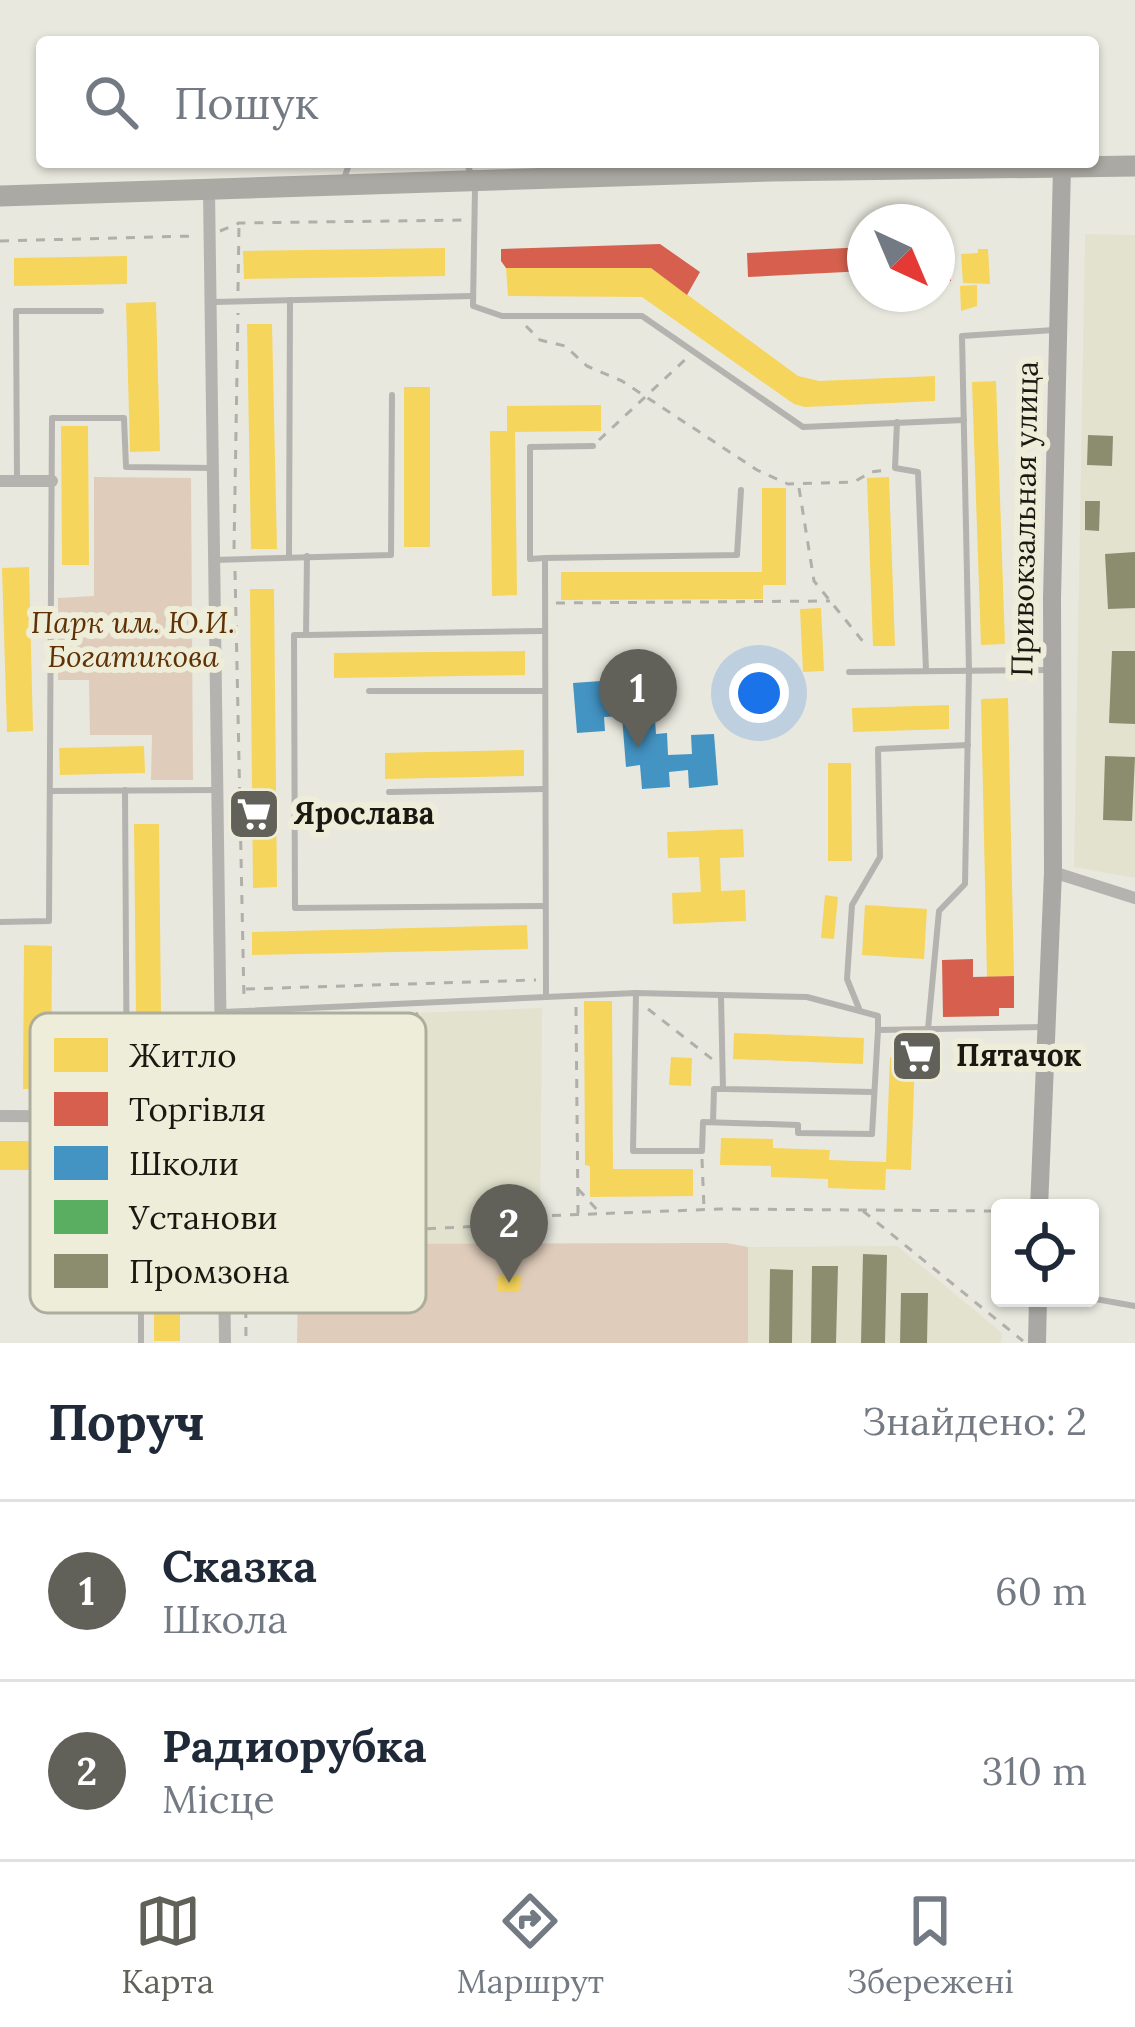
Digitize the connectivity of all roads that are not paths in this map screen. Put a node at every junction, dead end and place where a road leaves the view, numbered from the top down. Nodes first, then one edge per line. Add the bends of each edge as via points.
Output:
1 (1099, 166) edge
2 (1135, 166) edge
3 (348, 168) edge
4 (947, 168) edge
5 (1063, 168) edge
6 (471, 173) edge
7 (342, 186) junction
8 (209, 192) junction
9 (0, 196) edge
10 (473, 296) junction
11 (290, 300) junction
12 (211, 302) junction
13 (101, 311) dead end
14 (1058, 330) junction
15 (392, 395) dead end
16 (964, 420) junction
17 (897, 422) junction
18 (592, 446) road end
19 (213, 469) junction
20 (0, 481) edge
21 (16, 481) junction
22 (52, 481) junction
23 (742, 490) dead end
24 (307, 556) junction
25 (289, 557) junction
26 (545, 558) junction
27 (214, 560) junction
28 (543, 631) junction
29 (305, 635) junction
30 (926, 670) junction
31 (1052, 670) junction
32 (969, 671) junction
33 (849, 672) dead end
34 (544, 691) junction
35 (369, 692) dead end
36 (968, 745) junction
37 (544, 789) junction
38 (50, 790) junction
39 (125, 790) junction
40 (216, 790) junction
41 (389, 792) dead end
42 (1053, 872) junction
43 (1135, 898) edge
44 (544, 906) junction
45 (0, 922) edge
46 (721, 995) junction
47 (546, 997) junction
48 (636, 997) junction
49 (860, 1011) junction
50 (219, 1012) joint
51 (126, 1013) edge
52 (1046, 1027) junction
53 (878, 1030) junction
54 (928, 1031) junction
55 (723, 1089) junction
56 (873, 1092) junction
57 (713, 1122) junction
58 (1039, 1199) edge
59 (1099, 1300) edge
60 (1135, 1306) edge
61 (1038, 1307) edge
62 (224, 1313) edge
63 (225, 1343) edge
64 (1037, 1343) edge

1 - 2 highway
3 - 7 lane
4 - 6 highway
5 - 14 main road, Привокзальная улица
6 - 7 highway
6 - 10 lane
7 - 8 highway
8 - 9 highway
8 - 12 street
10 - 11 lane
10 - 17 lane via 473,306 502,316 642,316 803,427
11 - 12 lane
11 - 25 lane
12 - 19 street
13 - 21 lane via 16,311
14 - 16 lane via 962,336
14 - 31 main road, Привокзальная улица
15 - 24 lane via 391,554
16 - 17 lane
16 - 32 lane
17 - 30 lane via 896,469 918,472
18 - 26 lane via 530,447 530,559
19 - 22 lane via 126,467 124,418 52,418
19 - 27 street
20 - 21 street
21 - 22 street
22 - 38 lane
23 - 26 lane via 737,555
24 - 25 lane
24 - 29 lane
25 - 27 lane
26 - 28 lane
27 - 40 street
28 - 29 lane
28 - 34 lane
29 - 44 lane via 294,635 295,908
30 - 32 lane
30 - 33 lane
31 - 32 lane
31 - 42 main road, Привокзальная улица
32 - 36 lane
34 - 35 lane
34 - 37 lane
36 - 49 lane via 878,748 880,856 852,905 848,960
36 - 54 lane via 965,884 939,910
37 - 41 lane
37 - 44 lane
38 - 39 lane
38 - 45 lane via 50,921
39 - 40 lane
39 - 51 lane
40 - 50 street
42 - 43 street
42 - 52 main road, Привокзальная улица
44 - 47 lane
46 - 48 lane
46 - 49 lane via 807,998
46 - 55 lane
47 - 48 lane
47 - 50 lane
48 - 57 lane via 633,1151 702,1151 703,1121
49 - 53 lane via 878,1016
52 - 54 lane
52 - 58 main road, Привокзальная улица
53 - 54 lane
53 - 56 lane
55 - 56 lane
55 - 57 lane via 714,1088
56 - 57 lane via 872,1134
59 - 60 lane
61 - 64 main road
62 - 63 street

